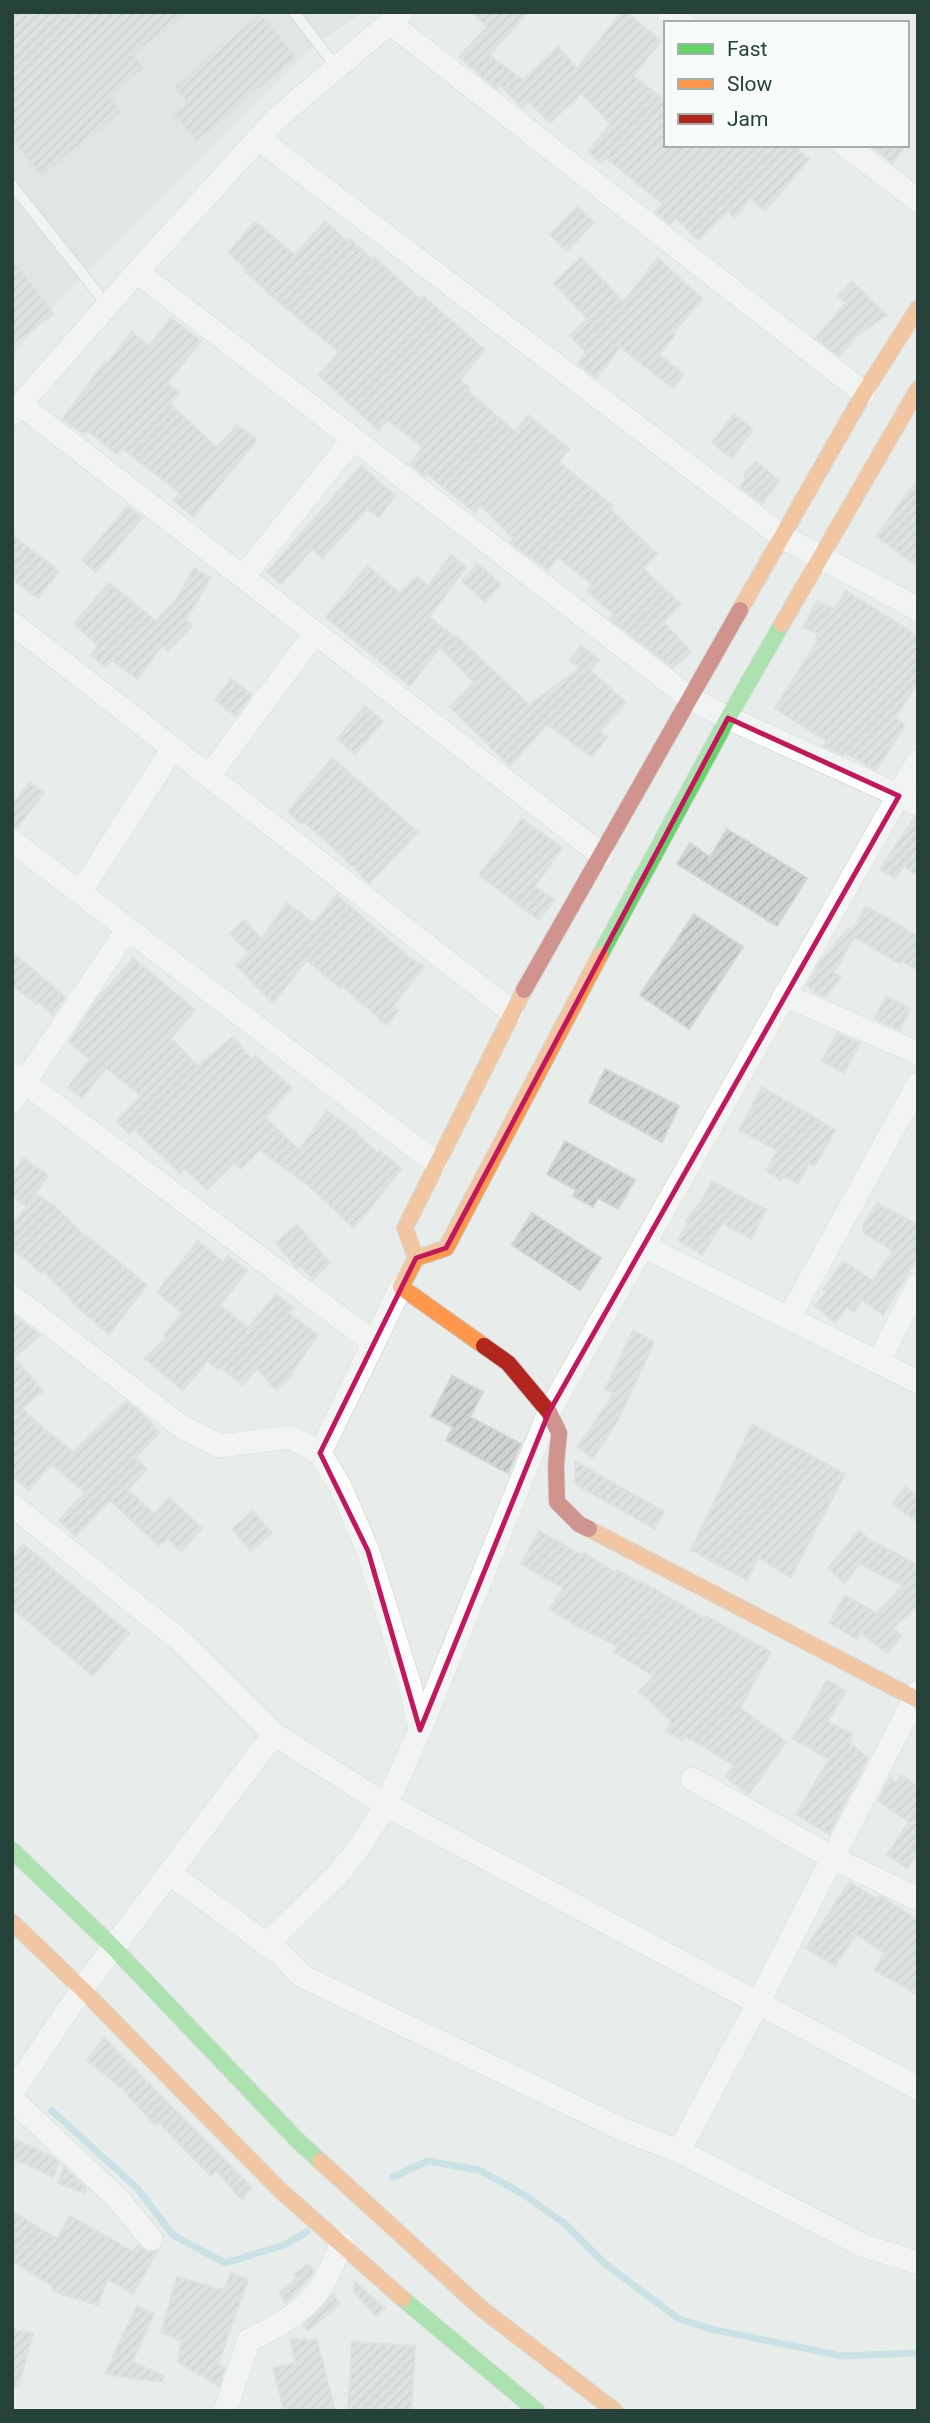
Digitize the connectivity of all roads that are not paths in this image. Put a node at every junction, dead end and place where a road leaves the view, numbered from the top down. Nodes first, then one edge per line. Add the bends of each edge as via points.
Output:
1 (294, 12) edge
2 (396, 17) edge
3 (337, 68) junction
4 (258, 139) junction
5 (848, 147) edge
6 (12, 185) edge
7 (918, 200) edge
8 (136, 272) junction
9 (108, 306) junction
10 (918, 308) edge
11 (918, 388) edge
12 (864, 393) junction
13 (16, 410) edge
14 (353, 439) junction
15 (781, 536) junction
16 (820, 557) junction
17 (243, 577) junction
18 (918, 610) edge
19 (12, 623) edge
20 (315, 633) junction
21 (691, 699) junction
22 (728, 718) junction
23 (173, 748) junction
24 (918, 761) edge
25 (209, 776) junction
26 (908, 800) edge
27 (12, 841) edge
28 (602, 855) junction
29 (80, 893) junction
30 (127, 930) junction
31 (784, 995) junction
32 (512, 1012) junction
33 (918, 1053) edge
34 (918, 1084) edge
35 (16, 1085) edge
36 (436, 1163) junction
37 (643, 1246) junction
38 (416, 1258) junction
39 (918, 1285) edge
40 (401, 1287) junction
41 (12, 1296) edge
42 (789, 1318) junction
43 (374, 1343) junction
44 (878, 1362) junction
45 (918, 1382) edge
46 (549, 1412) junction
47 (320, 1453) junction
48 (12, 1505) edge
49 (917, 1697) edge
50 (420, 1730) junction
51 (274, 1734) junction
52 (692, 1779) dead end
53 (386, 1805) junction
54 (12, 1850) edge
55 (833, 1858) junction
56 (170, 1874) junction
57 (918, 1899) edge
58 (12, 1922) edge
59 (266, 1945) junction
60 (113, 1947) junction
61 (82, 1989) junction
62 (758, 2003) junction
63 (918, 2088) edge
64 (12, 2093) edge
65 (12, 2099) edge
66 (679, 2151) junction
67 (151, 2239) dead end
68 (342, 2245) junction
69 (918, 2263) edge
70 (225, 2411) edge
71 (537, 2411) edge
72 (615, 2411) edge

1 - 3 lane
2 - 3 street
2 - 12 street
3 - 4 street
4 - 8 street
4 - 15 street
5 - 7 street
6 - 9 lane
8 - 9 street
8 - 14 street
9 - 13 street
10 - 12 street
11 - 16 street
12 - 15 street
13 - 17 street
14 - 17 street
14 - 21 street
15 - 16 street
15 - 21 street
16 - 18 street
16 - 22 street
17 - 20 street
19 - 23 street
20 - 25 street
20 - 28 street
21 - 22 street
21 - 28 street
22 - 26 street
22 - 38 street via 446,1248
23 - 25 street
23 - 29 street
24 - 26 street
25 - 32 street
26 - 31 street
27 - 29 street
28 - 32 street
29 - 30 street
30 - 35 street
30 - 36 street
31 - 33 street
31 - 37 street
32 - 36 street
34 - 42 street
35 - 43 street
36 - 38 street via 405,1228
37 - 42 street
37 - 46 street
38 - 40 street
39 - 44 street
40 - 43 street
40 - 46 street via 508,1363
41 - 47 street via 181,1427 220,1446 290,1437
42 - 44 street
43 - 47 street
44 - 45 street
46 - 49 street via 559,1433 557,1502 579,1524
46 - 50 street
47 - 50 street via 368,1551
48 - 51 street via 181,1641
49 - 55 street
50 - 53 street
51 - 53 street
51 - 56 street
52 - 55 street
53 - 59 street via 337,1875
53 - 62 street
54 - 60 street
55 - 57 street
55 - 62 street
56 - 59 street
56 - 60 street
58 - 61 street
59 - 66 street via 302,1976 625,2131
60 - 61 street
60 - 72 street via 298,2141 482,2309
61 - 64 street
61 - 68 street via 281,2190
62 - 63 street
62 - 66 street
65 - 67 street via 117,2198
66 - 69 street via 862,2245
68 - 70 street via 322,2286 299,2310 249,2340
68 - 71 street

